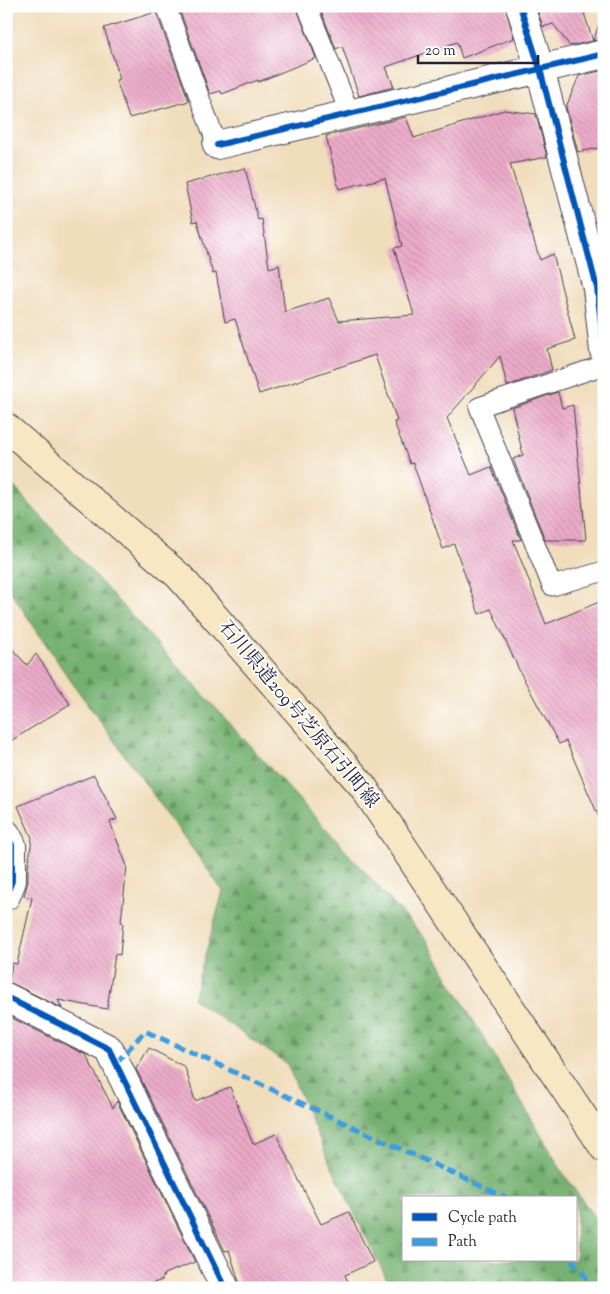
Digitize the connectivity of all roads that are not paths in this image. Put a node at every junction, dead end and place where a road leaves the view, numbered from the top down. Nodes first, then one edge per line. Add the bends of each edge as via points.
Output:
1 (166, 6) edge
2 (306, 6) edge
3 (520, 6) edge
4 (604, 54) edge
5 (540, 69) junction
6 (350, 114) junction
7 (217, 145) joint
8 (604, 351) edge
9 (604, 365) edge
10 (6, 427) edge
11 (604, 571) edge
12 (6, 834) edge
13 (6, 896) edge
14 (6, 997) edge
15 (604, 1148) edge
16 (225, 1288) edge

1 - 7 lane
2 - 6 lane
3 - 5 street
4 - 5 street
5 - 6 street
5 - 8 street via 597,288
6 - 7 street
9 - 11 lane via 479,407 552,586
10 - 15 main road, 石川県道209号芝原石引町線 via 179,576 362,785
12 - 13 street via 12,845 12,881
14 - 16 street via 109,1049

